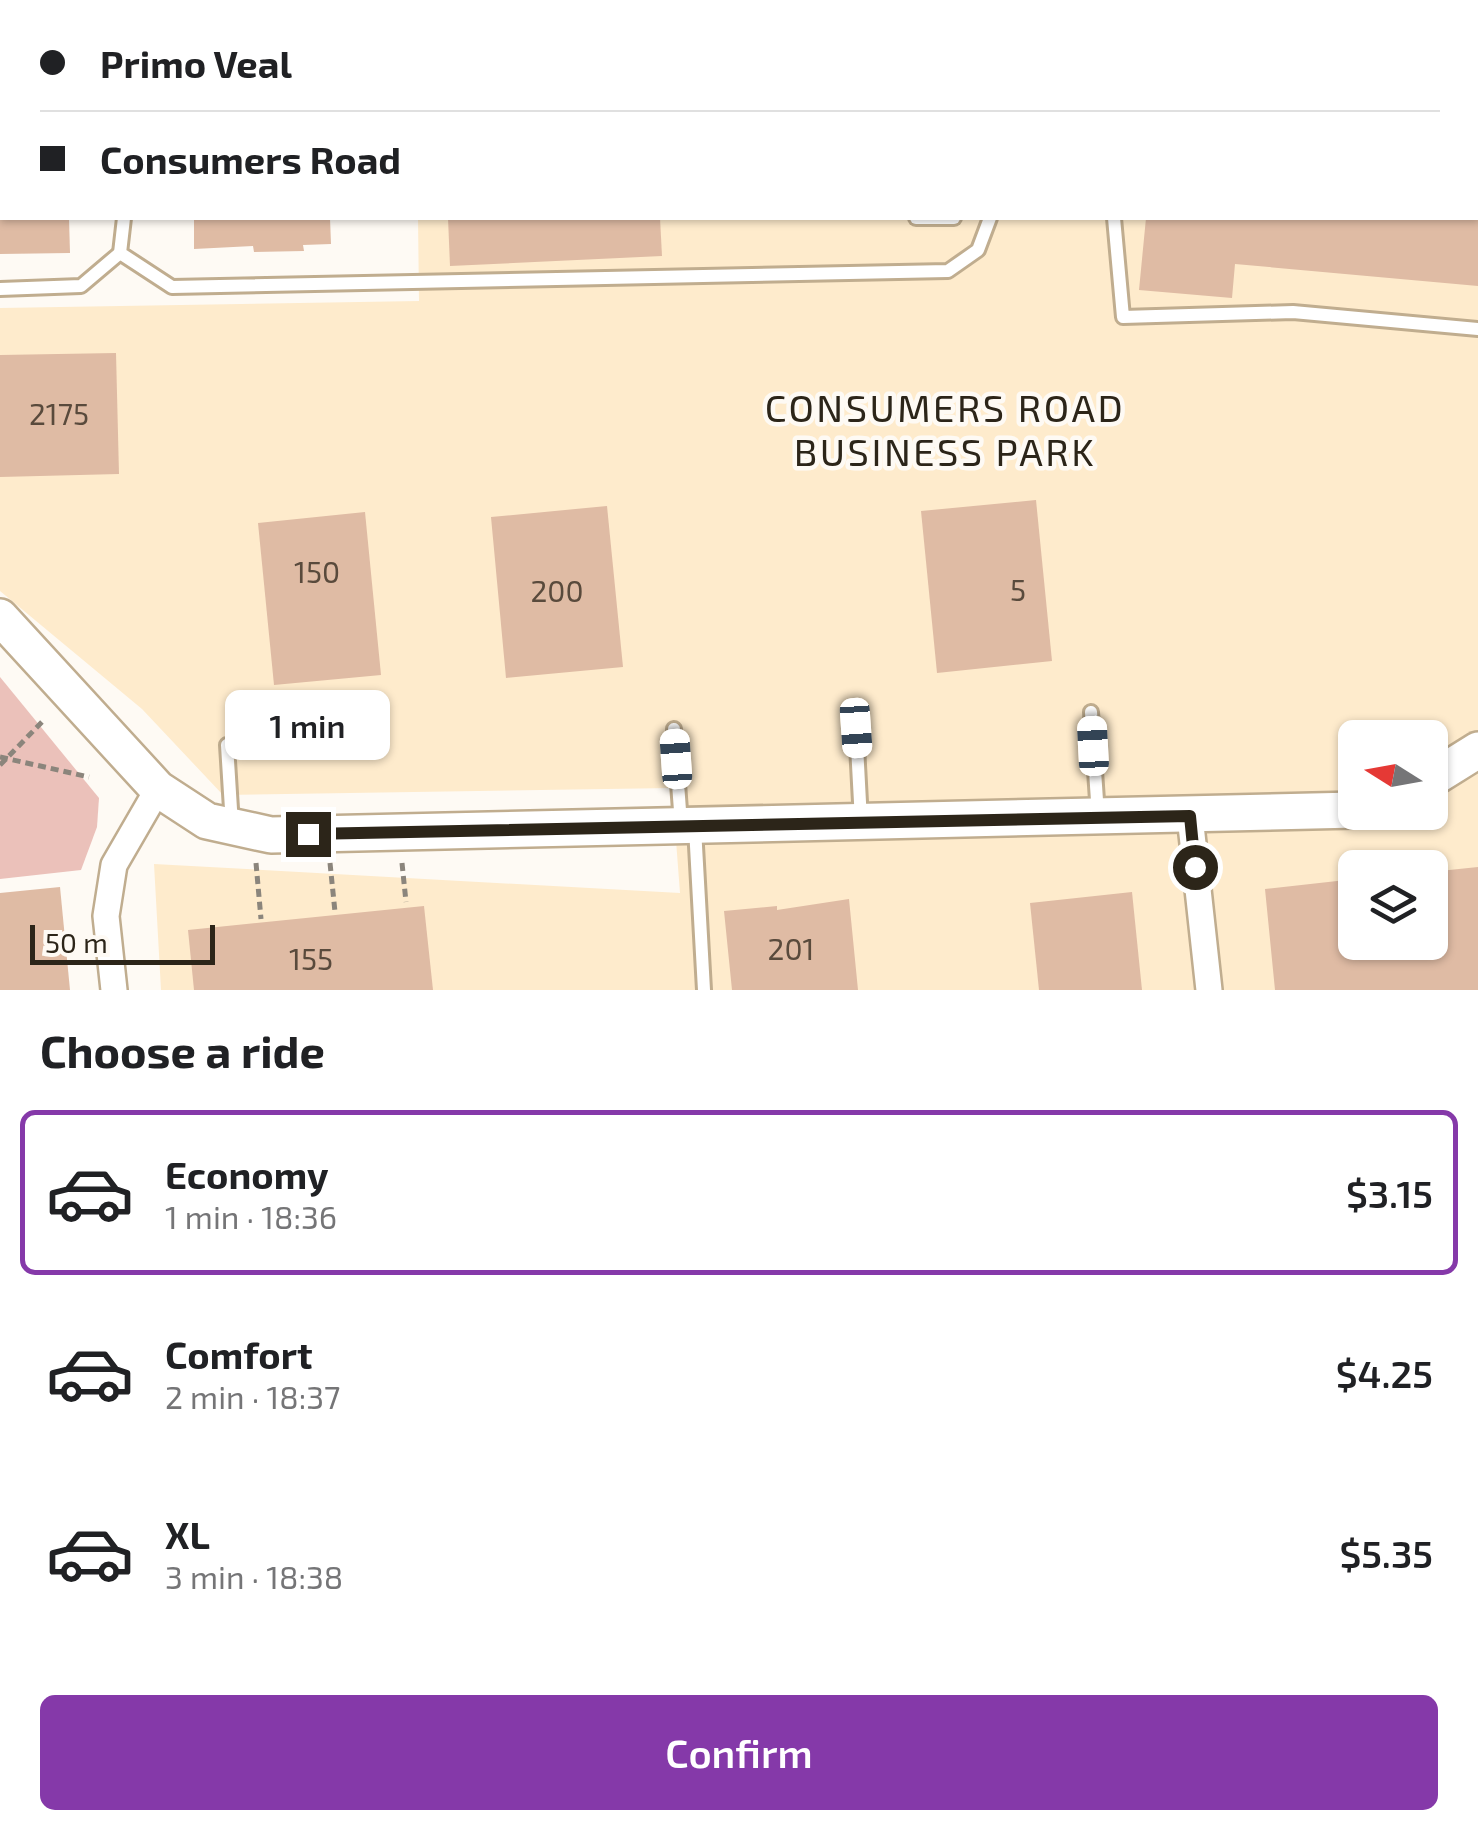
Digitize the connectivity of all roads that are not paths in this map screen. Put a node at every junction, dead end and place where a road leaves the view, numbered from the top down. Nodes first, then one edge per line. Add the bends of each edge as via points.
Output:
1 (124, 220) edge
2 (989, 220) edge
3 (1114, 220) edge
4 (120, 253) junction
5 (0, 289) edge
6 (1478, 329) edge
7 (0, 618) edge
8 (1091, 712) dead end
9 (856, 728) dead end
10 (674, 729) dead end
11 (227, 746) dead end
12 (1478, 750) edge
13 (1448, 769) edge
14 (158, 788) junction
15 (1338, 811) edge
16 (1190, 816) junction
17 (1098, 818) junction
18 (862, 823) junction
19 (688, 826) junction
20 (232, 828) junction
21 (114, 990) edge
22 (704, 990) edge
23 (1209, 990) edge

1 - 4 lane
2 - 4 lane via 978,250 948,271 172,287
3 - 6 lane via 1122,317 1294,312
4 - 5 lane via 81,286
7 - 14 street
8 - 17 lane
9 - 18 lane
10 - 19 lane
11 - 20 lane
12 - 13 street
14 - 20 street via 207,821
14 - 21 street via 114,865 106,916
15 - 16 street
16 - 17 street
16 - 23 street
17 - 18 street
18 - 19 street
19 - 20 street via 272,834
19 - 22 lane

